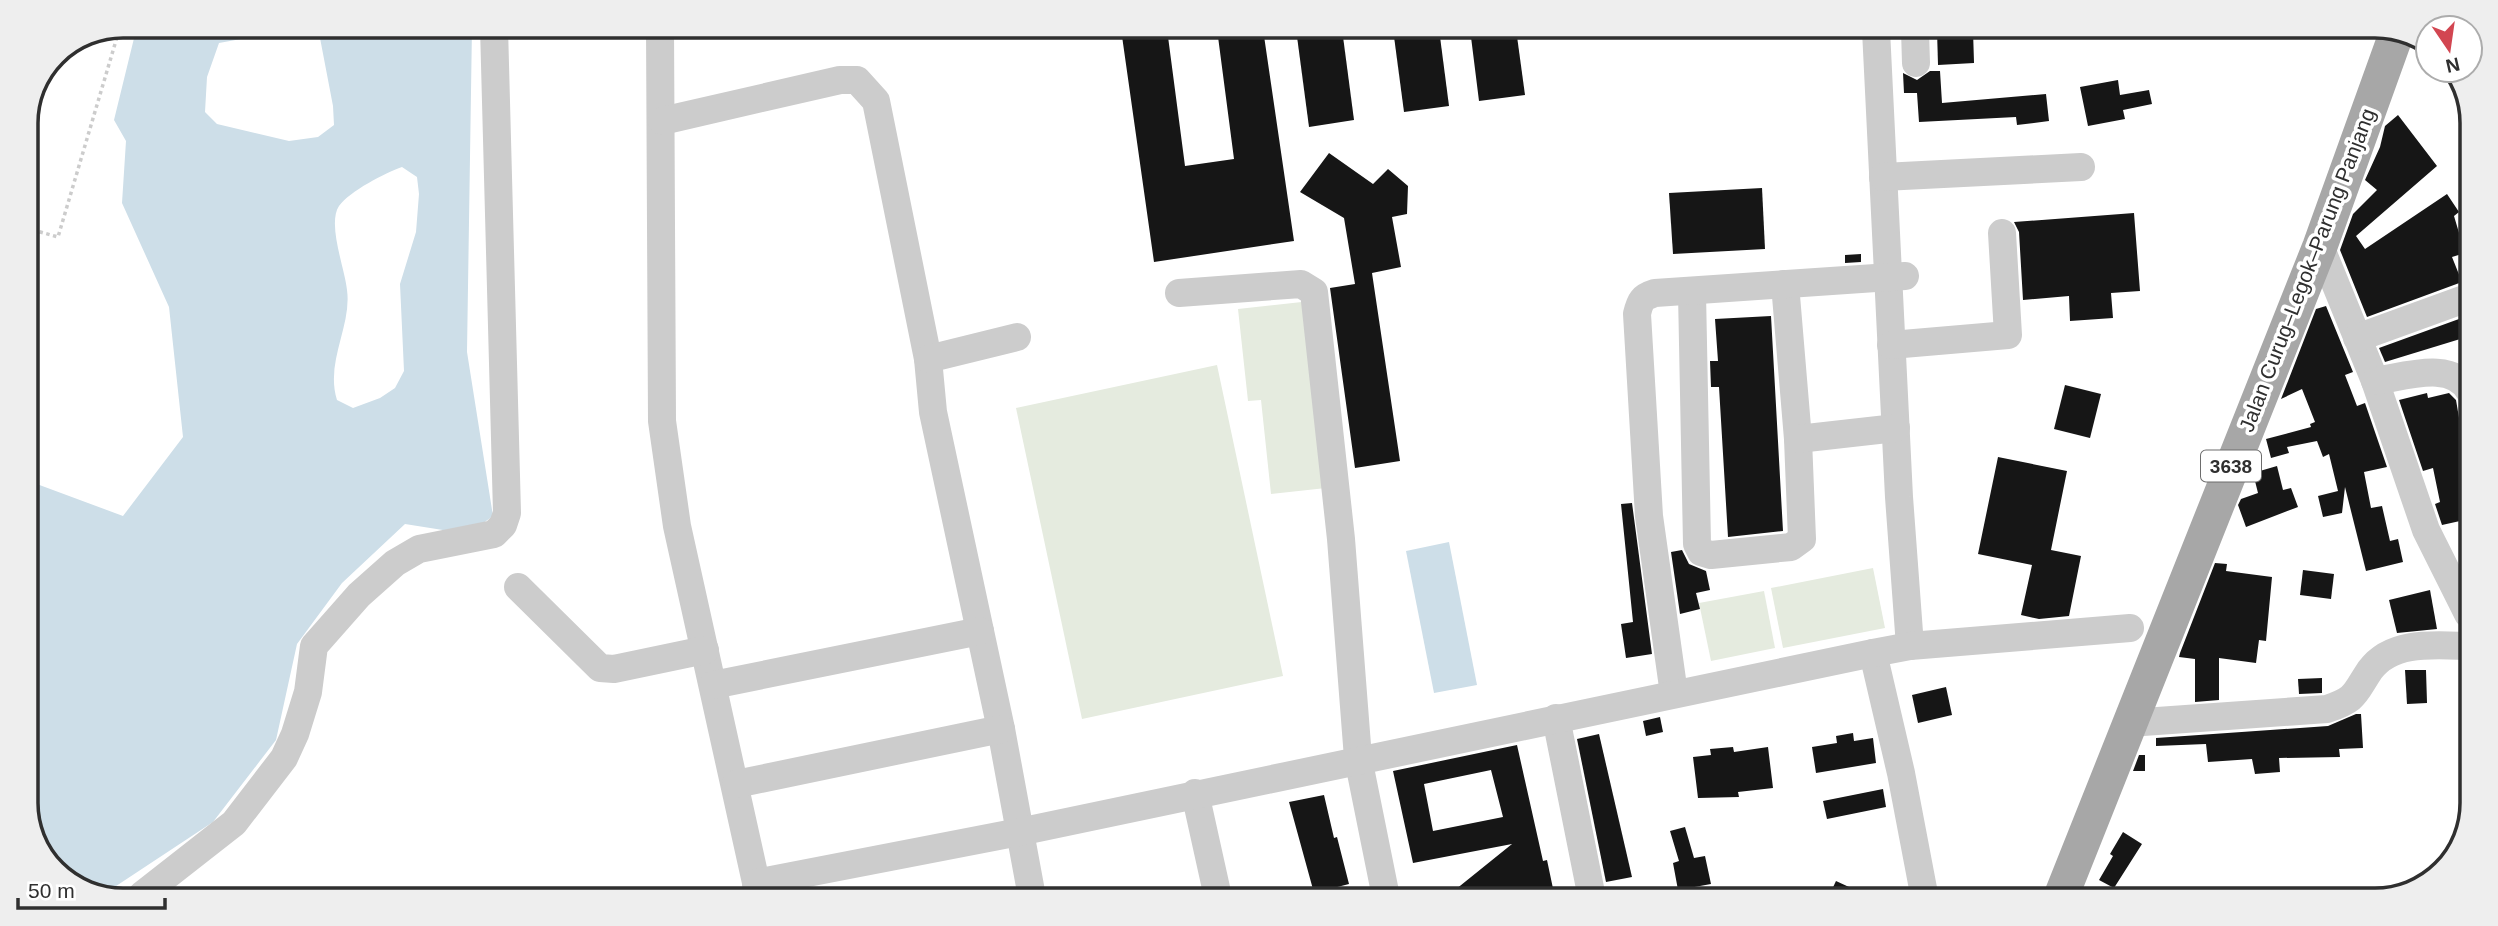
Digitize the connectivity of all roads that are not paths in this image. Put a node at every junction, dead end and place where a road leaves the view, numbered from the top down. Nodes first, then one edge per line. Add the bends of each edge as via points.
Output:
1 (494, 38) edge
2 (660, 38) edge
3 (1877, 38) edge
4 (1890, 38) edge
5 (1914, 38) edge
6 (2395, 41) edge
7 (1916, 63) dead end
8 (662, 121) junction
9 (2081, 167) dead end
10 (1891, 177) junction
11 (2002, 233) dead end
12 (2320, 246) junction
13 (1896, 276) junction
14 (1785, 284) junction
15 (1179, 293) dead end
16 (1692, 293) junction
17 (2459, 300) edge
18 (1017, 337) dead end
19 (2357, 338) junction
20 (1900, 344) junction
21 (928, 359) junction
22 (2375, 381) junction
23 (2459, 381) edge
24 (1896, 428) junction
25 (1798, 439) junction
26 (518, 587) dead end
27 (2460, 597) edge
28 (2130, 628) dead end
29 (980, 631) junction
30 (1919, 646) junction
31 (2460, 646) edge
32 (705, 650) junction
33 (1874, 653) junction
34 (713, 685) junction
35 (1674, 694) junction
36 (1556, 718) junction
37 (2129, 723) junction
38 (1001, 729) junction
39 (1358, 758) junction
40 (736, 784) junction
41 (1195, 793) junction
42 (1019, 832) junction
43 (151, 888) edge
44 (758, 888) edge
45 (767, 888) edge
46 (1030, 888) edge
47 (1216, 888) edge
48 (1383, 888) edge
49 (1590, 888) edge
50 (1923, 888) edge
51 (2064, 888) edge

1 - 43 street via 503,525 494,534 419,549 359,595 314,646 302,713 284,758 234,823
2 - 8 street
3 - 10 street
4 - 10 street
5 - 7 street
6 - 12 main road, Jalan Curug–Legok–Parung Panjang / 3638
8 - 21 street via 840,80 857,80 870,90 876,101
8 - 32 street via 662,421 677,526
9 - 10 street
10 - 13 street
11 - 20 street via 2008,335
12 - 19 street
12 - 37 main road, Jalan Curug–Legok–Parung Panjang / 3638
13 - 14 street
13 - 20 street
14 - 16 street
14 - 25 street
15 - 39 street via 1301,284 1314,292 1341,539
16 - 25 street via 1697,544 1702,552 1711,555 1799,544
16 - 35 street via 1644,296 1637,314 1649,516
17 - 19 street
18 - 21 street
19 - 22 street
20 - 24 street
20 - 30 street
21 - 29 street via 933,412
22 - 23 street via 2439,372
22 - 27 street via 2426,530
24 - 25 street
24 - 30 street
26 - 32 street via 600,668
28 - 30 street
29 - 34 street
29 - 38 street
30 - 33 street
31 - 37 street via 2407,646 2371,669 2353,698 2327,709
32 - 34 street
33 - 35 street
33 - 50 street
34 - 40 street
35 - 36 street
36 - 39 street
36 - 49 street
37 - 51 main road, Jalan Curug–Legok–Parung Panjang / 3638
38 - 40 street
38 - 42 street
39 - 41 street
39 - 48 street
40 - 44 street
41 - 42 street
41 - 47 street
42 - 45 street
42 - 46 street

